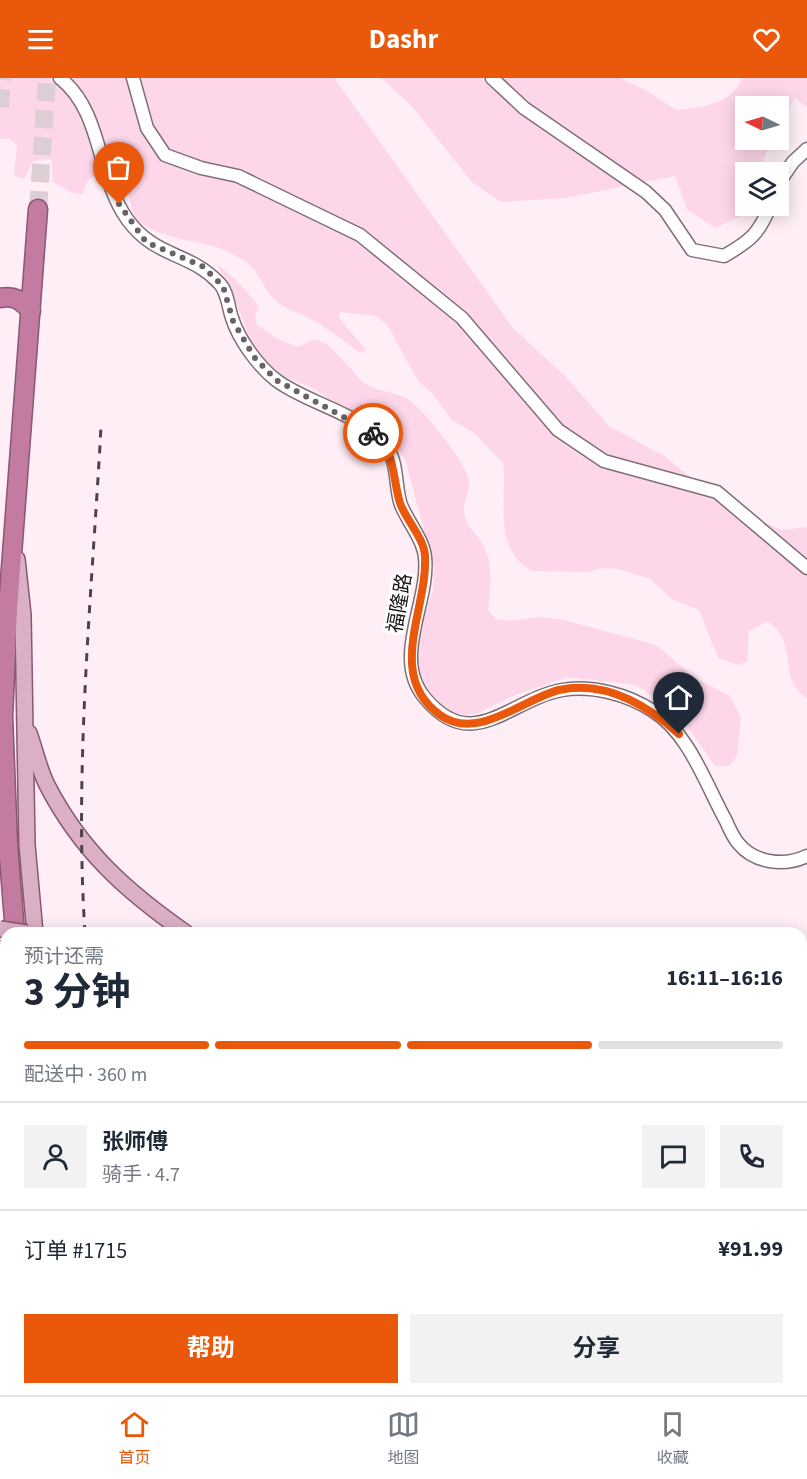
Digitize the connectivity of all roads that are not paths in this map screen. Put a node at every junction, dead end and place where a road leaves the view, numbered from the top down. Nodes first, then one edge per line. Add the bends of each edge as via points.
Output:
1 (60, 78) edge
2 (133, 78) edge
3 (492, 78) edge
4 (807, 148) edge
5 (789, 168) edge
6 (38, 209) tunnel mouth
7 (766, 216) edge
8 (0, 298) edge
9 (31, 311) junction
10 (14, 523) junction
11 (807, 568) edge
12 (23, 716) junction
13 (807, 856) edge
14 (15, 927) edge
15 (34, 927) edge
16 (177, 927) edge

1 - 13 street, 福隆路 via 84,103 112,190 126,217 146,242 202,266 223,286 233,321 254,357 276,380 376,434 390,452 400,503 425,553 426,580 410,667 422,694 440,715 461,724 487,721 560,690 583,688 621,695 655,712 679,734 739,844 766,862
2 - 11 street via 147,128 165,155 238,176 360,235 462,318 558,430 604,461 717,492
3 - 7 street via 524,108 646,192 692,250 724,256 747,243
4 - 5 street
6 - 9 highway
8 - 9 highway via 10,296
9 - 10 highway
10 - 12 main road via 23,615
10 - 14 highway via 3,716
12 - 15 main road
12 - 16 main road via 46,784 90,853 142,902

